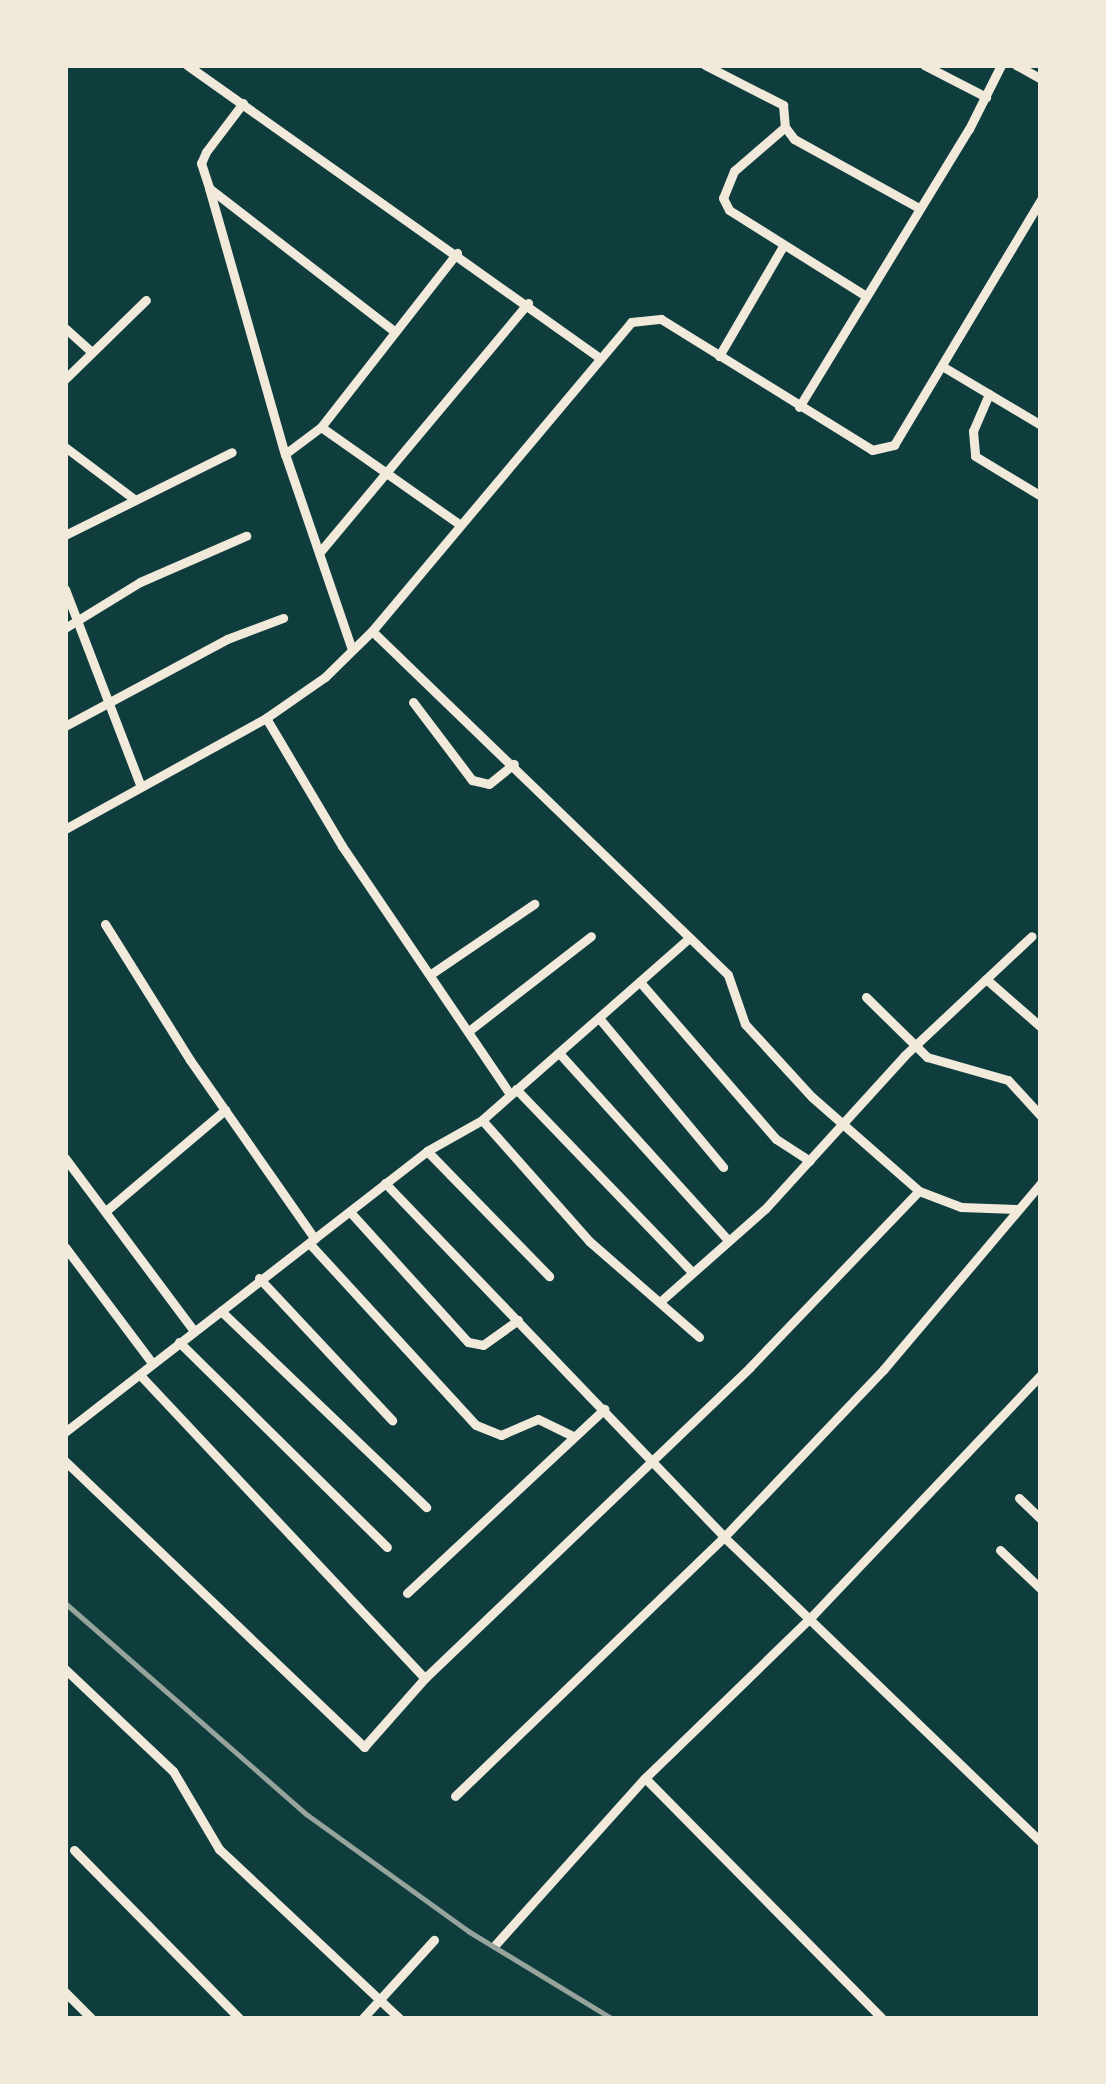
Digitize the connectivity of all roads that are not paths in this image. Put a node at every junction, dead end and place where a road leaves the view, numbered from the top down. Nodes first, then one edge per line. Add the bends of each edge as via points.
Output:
1 (188, 65) edge
2 (705, 65) edge
3 (924, 65) edge
4 (1001, 65) edge
5 (1016, 65) edge
6 (1039, 73) edge
7 (986, 96) junction
8 (243, 103) junction
9 (785, 127) junction
10 (209, 188) junction
11 (1041, 199) edge
12 (919, 208) junction
13 (783, 246) junction
14 (458, 253) junction
15 (866, 296) junction
16 (146, 300) dead end
17 (528, 303) junction
18 (65, 328) edge
19 (394, 331) junction
20 (92, 352) junction
21 (596, 356) junction
22 (719, 356) junction
23 (942, 366) junction
24 (65, 379) edge
25 (989, 394) junction
26 (799, 407) junction
27 (1041, 424) edge
28 (321, 426) junction
29 (65, 446) edge
30 (232, 452) dead end
31 (285, 454) junction
32 (388, 470) junction
33 (1041, 496) edge
34 (134, 499) junction
35 (459, 524) junction
36 (65, 535) edge
37 (246, 536) dead end
38 (319, 554) junction
39 (65, 589) edge
40 (283, 618) dead end
41 (76, 621) junction
42 (65, 628) edge
43 (372, 630) junction
44 (352, 650) junction
45 (105, 702) junction
46 (412, 702) dead end
47 (266, 718) junction
48 (65, 726) edge
49 (514, 764) junction
50 (140, 784) junction
51 (65, 829) edge
52 (534, 904) dead end
53 (105, 924) dead end
54 (591, 936) dead end
55 (1032, 936) dead end
56 (688, 939) junction
57 (431, 974) junction
58 (986, 979) junction
59 (640, 982) junction
60 (866, 996) dead end
61 (600, 1018) junction
62 (1041, 1028) edge
63 (470, 1030) junction
64 (914, 1046) junction
65 (559, 1052) junction
66 (513, 1092) junction
67 (225, 1110) junction
68 (1041, 1116) edge
69 (482, 1120) junction
70 (845, 1122) junction
71 (427, 1151) junction
72 (65, 1158) edge
73 (810, 1161) junction
74 (724, 1167) dead end
75 (385, 1184) junction
76 (1041, 1184) edge
77 (919, 1191) junction
78 (1016, 1209) junction
79 (107, 1210) junction
80 (352, 1212) junction
81 (728, 1240) junction
82 (312, 1241) junction
83 (65, 1247) edge
84 (692, 1272) junction
85 (549, 1276) dead end
86 (259, 1278) junction
87 (662, 1300) junction
88 (221, 1311) junction
89 (518, 1320) junction
90 (194, 1331) junction
91 (698, 1336) dead end
92 (180, 1342) junction
93 (154, 1364) junction
94 (1041, 1375) edge
95 (140, 1376) junction
96 (604, 1408) junction
97 (392, 1420) dead end
98 (65, 1432) edge
99 (573, 1436) junction
100 (653, 1459) junction
101 (65, 1461) edge
102 (1020, 1498) dead end
103 (426, 1508) dead end
104 (1040, 1515) edge
105 (724, 1537) junction
106 (387, 1546) dead end
107 (1000, 1550) dead end
108 (1041, 1590) edge
109 (407, 1593) dead end
110 (812, 1616) junction
111 (65, 1669) edge
112 (425, 1678) junction
113 (645, 1778) junction
114 (455, 1796) dead end
115 (1041, 1842) edge
116 (74, 1850) dead end
117 (434, 1940) dead end
118 (495, 1945) dead end
119 (65, 1992) edge
120 (380, 2000) junction
121 (92, 2019) edge
122 (240, 2019) edge
123 (362, 2019) edge
124 (400, 2019) edge
125 (883, 2019) edge

1 - 8 street
2 - 9 street via 784,105
3 - 7 street
4 - 7 street
5 - 6 street
7 - 12 street
8 - 10 street via 206,152
8 - 14 street
9 - 12 street via 802,144
9 - 13 street via 734,170 722,190 729,210
10 - 19 street
10 - 31 street
11 - 23 street
12 - 15 street
13 - 15 street
13 - 22 street
14 - 17 street
14 - 19 street
15 - 26 street
16 - 20 street
17 - 21 street
17 - 32 street
18 - 20 street
19 - 28 street
20 - 24 street
21 - 22 street via 631,322 651,316
21 - 35 street
22 - 26 street
23 - 25 street
23 - 26 street via 886,450 872,450
25 - 27 street
25 - 33 street via 974,431 975,456
28 - 31 street
28 - 32 street
29 - 34 street
30 - 34 street
31 - 38 street
32 - 35 street
32 - 38 street
34 - 36 street
35 - 43 street
37 - 41 street via 140,582
38 - 44 street
39 - 41 street
40 - 45 street
41 - 42 street
41 - 45 street
43 - 44 street
43 - 49 street
44 - 47 street
45 - 48 street
45 - 50 street
46 - 49 street via 472,780 488,784
47 - 50 street
47 - 57 street via 342,846
49 - 56 street
50 - 51 street
52 - 57 street
53 - 67 street
54 - 63 street
55 - 58 street
56 - 59 street
56 - 70 street via 728,975 744,1024 765,1054
57 - 63 street
58 - 62 street
58 - 64 street
59 - 61 street
59 - 73 street via 776,1138
60 - 64 street
61 - 65 street
61 - 74 street
63 - 66 street
64 - 68 street via 940,1064 1008,1080
64 - 70 street
65 - 66 street
65 - 81 street
66 - 69 street
66 - 84 street
67 - 79 street
67 - 82 street
69 - 71 street
69 - 87 street via 589,1240
70 - 73 street
70 - 77 street
71 - 75 street
71 - 85 street
72 - 79 street
73 - 81 street
75 - 80 street
75 - 89 street
76 - 78 street
77 - 78 street via 961,1207
77 - 100 street
78 - 105 street via 882,1370
79 - 90 street
80 - 82 street
80 - 89 street via 468,1342 483,1346
81 - 84 street
82 - 86 street
82 - 99 street via 476,1425 501,1435 538,1419
83 - 93 street
84 - 87 street
86 - 88 street
86 - 97 street
87 - 91 street
88 - 90 street
88 - 103 street
89 - 96 street
90 - 92 street
92 - 93 street
92 - 106 street
93 - 95 street
94 - 110 street
95 - 98 street
95 - 112 street
96 - 99 street
96 - 100 street
99 - 109 street
100 - 105 street
100 - 112 street
101 - 112 street via 364,1747
102 - 104 street
105 - 110 street
105 - 114 street
107 - 108 street
110 - 113 street
110 - 115 street
111 - 120 street via 173,1771 219,1848
113 - 118 street
113 - 125 street
116 - 122 street
117 - 120 street
119 - 121 street
120 - 123 street
120 - 124 street

